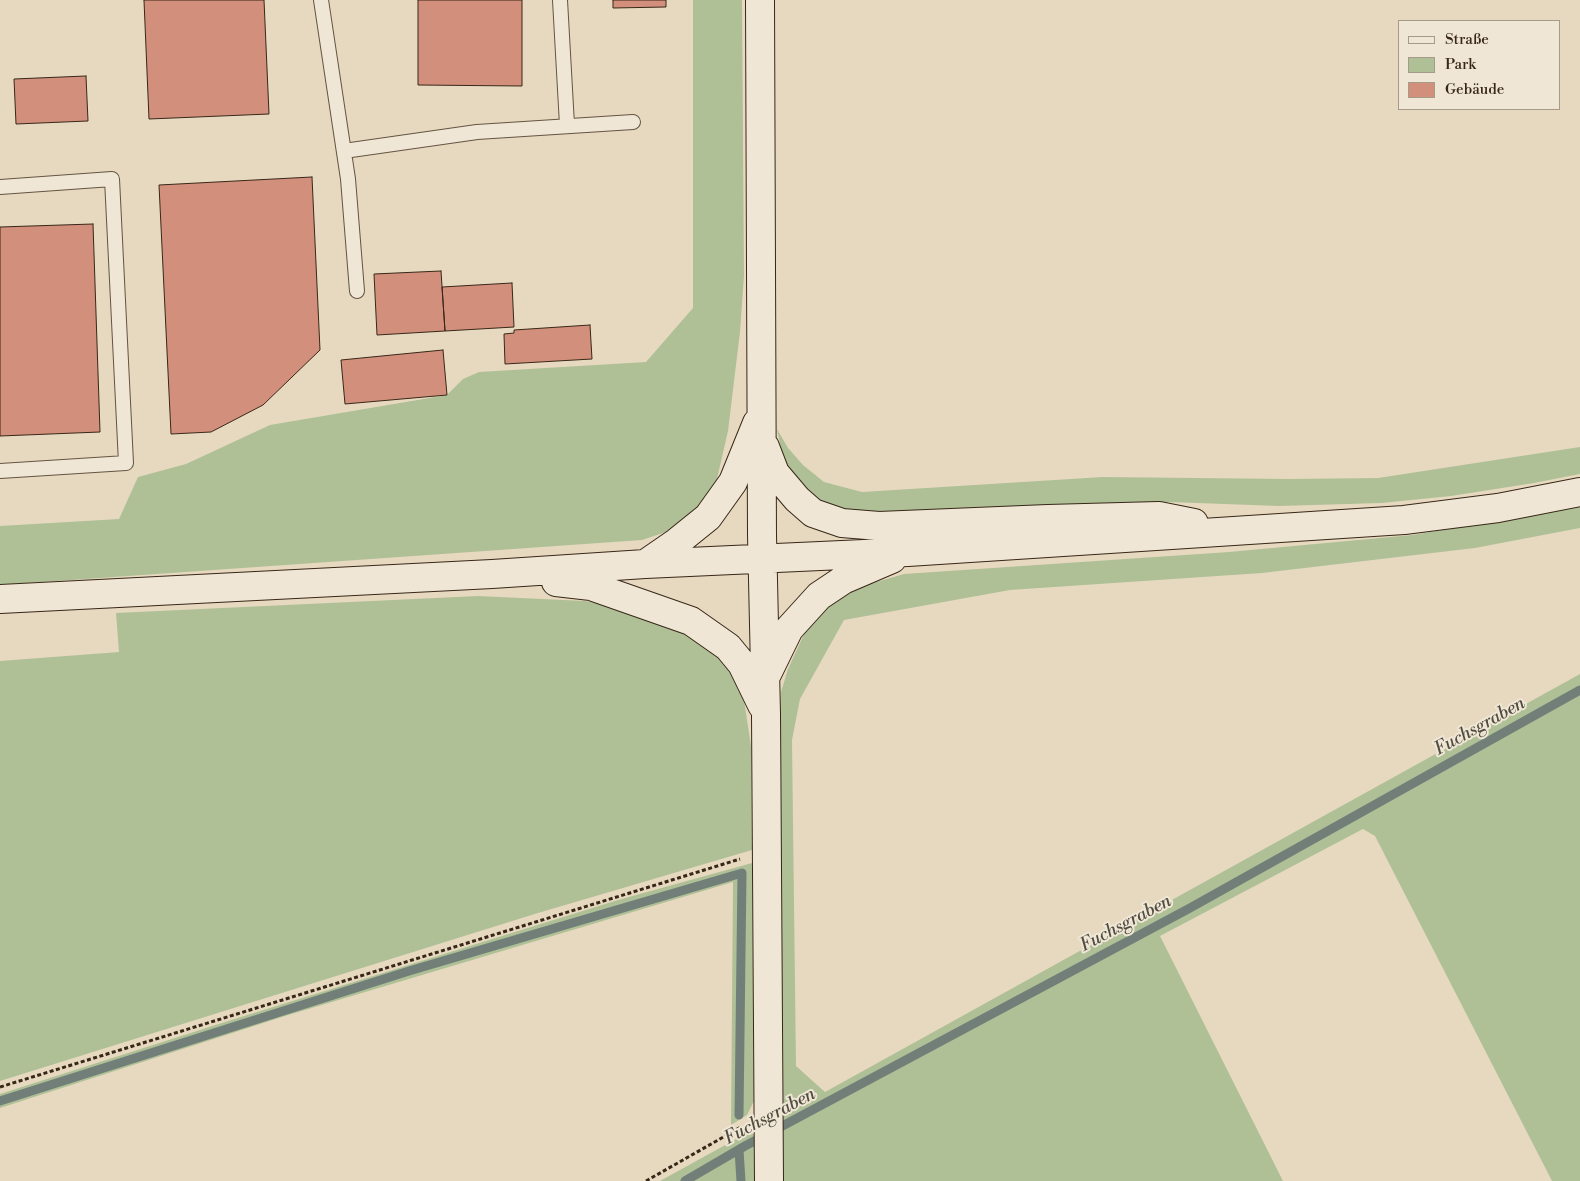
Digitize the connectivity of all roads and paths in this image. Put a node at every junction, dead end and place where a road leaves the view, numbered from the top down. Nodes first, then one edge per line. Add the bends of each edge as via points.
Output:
1 (321, 0) edge
2 (560, 0) edge
3 (760, 0) edge
4 (633, 122) dead end
5 (567, 125) junction
6 (344, 152) junction
7 (0, 187) edge
8 (356, 291) dead end
9 (762, 426) junction
10 (0, 471) edge
11 (1580, 492) edge
12 (1237, 530) junction
13 (908, 552) junction
14 (762, 559) junction
15 (645, 564) junction
16 (492, 574) junction
17 (0, 599) edge
18 (765, 678) junction
19 (766, 714) junction
20 (768, 852) junction
21 (0, 1087) edge
22 (769, 1117) junction
23 (646, 1181) edge
24 (769, 1181) edge

1 - 6 lane
2 - 5 lane
3 - 9 street
4 - 5 lane
5 - 6 lane via 477,132
6 - 8 lane
7 - 10 lane via 112,179 126,463
9 - 12 street via 775,473 813,514 842,523 879,526 1159,516
9 - 14 street
9 - 15 street via 733,482 708,516
11 - 12 street via 1498,508 1404,520
12 - 13 street
13 - 14 street
13 - 18 street via 843,580 820,596 789,629
14 - 15 street
14 - 18 street
15 - 16 street
16 - 17 street
16 - 19 street via 591,586 690,621 728,647 742,664
18 - 19 street
19 - 20 street
20 - 21 path
20 - 22 street
22 - 23 path via 754,1120
22 - 24 street

